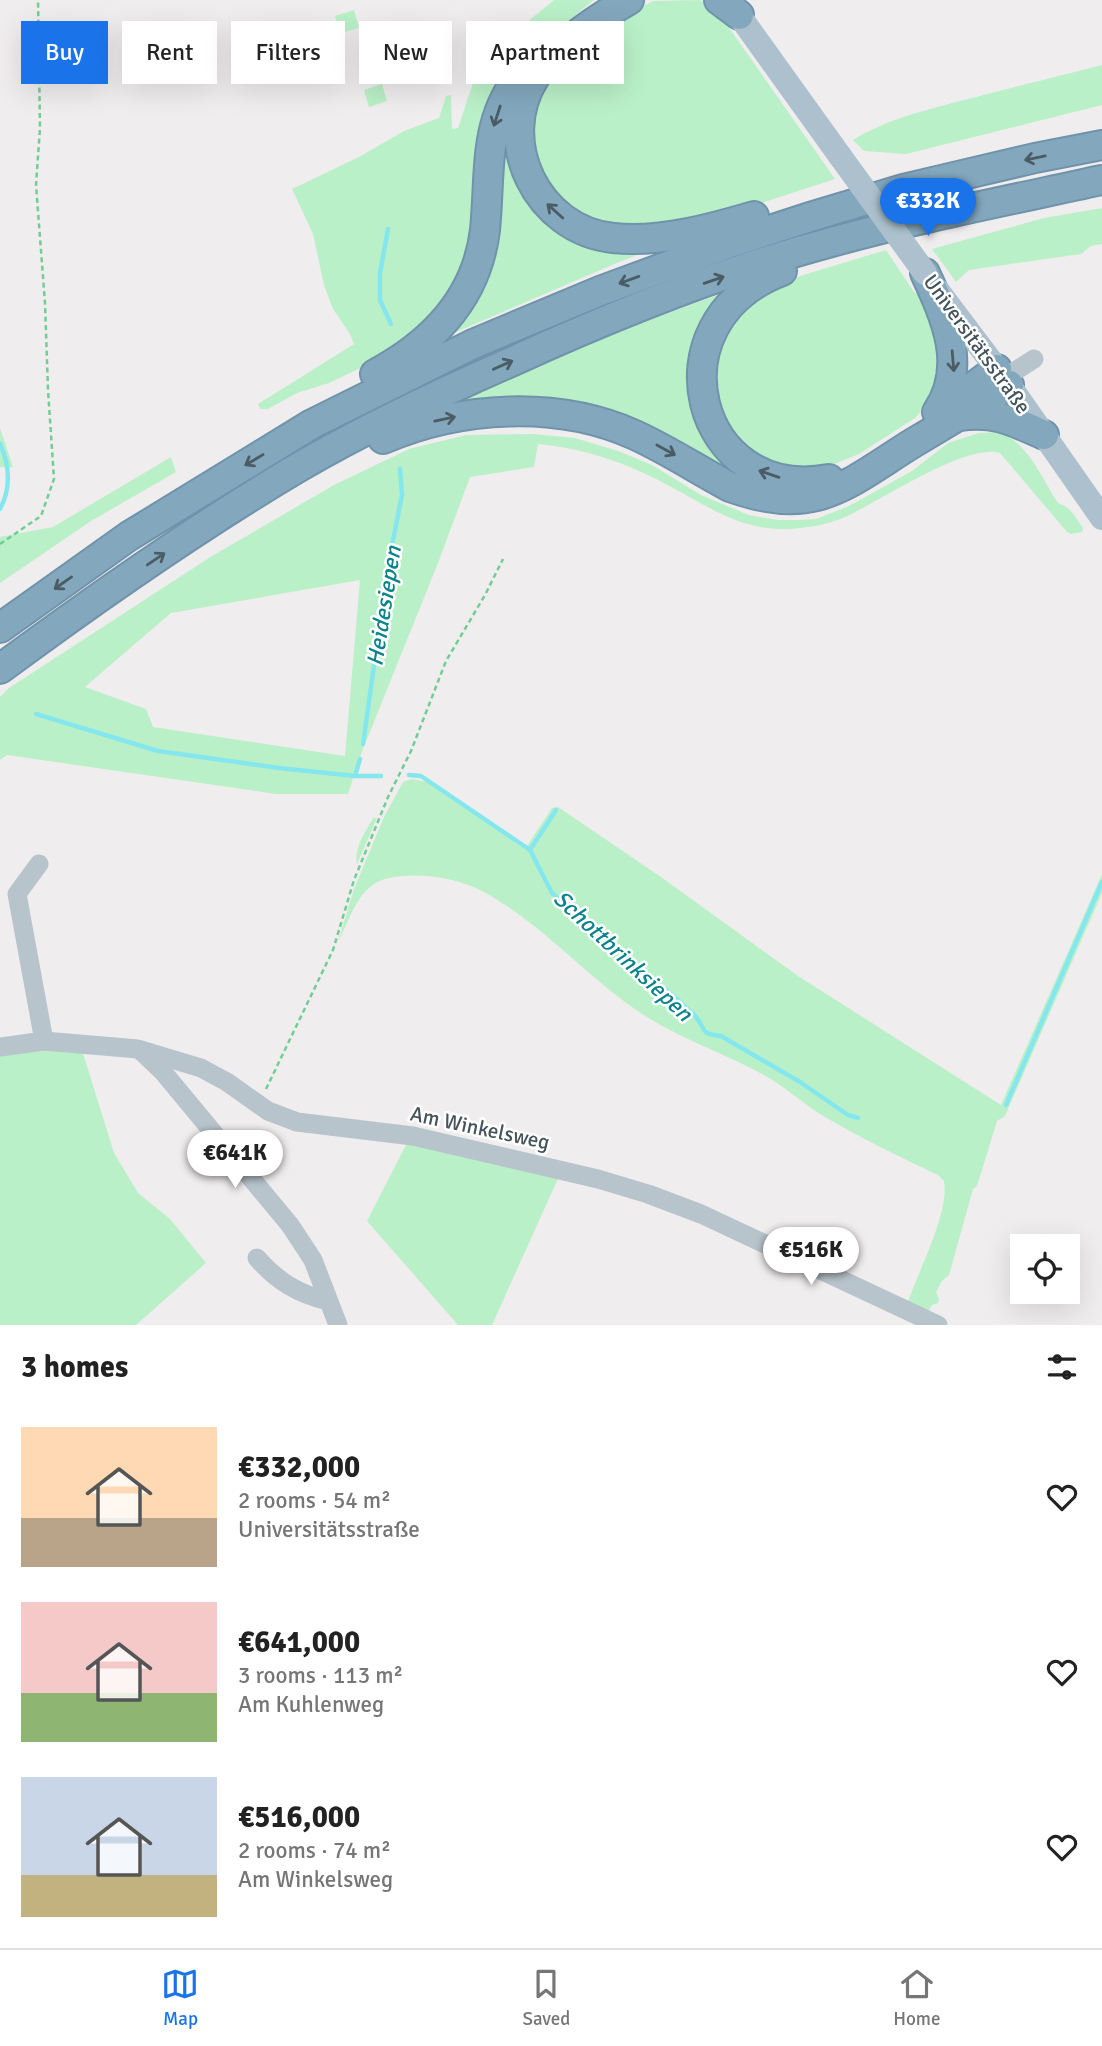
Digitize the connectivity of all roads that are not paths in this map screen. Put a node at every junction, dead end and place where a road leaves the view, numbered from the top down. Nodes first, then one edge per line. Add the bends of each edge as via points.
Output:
1 (611, 0) edge
2 (629, 0) edge
3 (729, 5) edge
4 (1102, 145) edge
5 (1102, 180) edge
6 (903, 189) junction
7 (917, 220) junction
8 (925, 273) junction
9 (1034, 359) dead end
10 (1004, 377) junction
11 (948, 416) junction
12 (312, 424) junction
13 (1044, 435) junction
14 (227, 513) junction
15 (1102, 518) edge
16 (0, 628) edge
17 (0, 669) edge
18 (39, 864) dead end
19 (44, 1041) junction
20 (0, 1046) edge
21 (138, 1048) junction
22 (257, 1258) dead end
23 (328, 1301) junction
24 (338, 1325) edge
25 (938, 1325) edge

1 -> 12 highway via 532,61 501,104 490,142 480,254 450,317 414,351 359,382
6 -> 2 highway via 848,188 717,227 651,238 611,238 567,222 552,211 528,177 519,125 525,97 550,58
3 - 8 main road, Universitätsstraße, bridge
4 -> 6 highway
5 - 7 highway
6 -> 12 highway via 600,290 473,344
11 -> 7 highway via 858,468 826,480 797,481 742,461 720,437 703,393 702,360 711,330 742,294 773,275 871,243
14 -> 7 highway via 395,415 551,343 739,271
8 - 10 main road, Universitätsstraße
8 -> 11 highway via 941,306 954,367
9 - 10 street
10 - 11 highway
10 - 13 main road, Universitätsstraße
11 - 13 highway via 995,415
14 -> 11 highway via 252,509 398,433 471,415 539,412 611,426 653,443 730,487 781,500 811,498 841,488
12 -> 16 highway via 129,536
13 - 15 main road, Universitätsstraße
17 -> 14 highway
18 - 19 street via 17,894
19 - 20 street, Am Winkelsweg
19 - 21 street, Am Winkelsweg
21 - 23 street via 290,1225 313,1261
21 - 25 street, Am Winkelsweg via 201,1069 258,1105 297,1122 413,1136 563,1169 648,1194 701,1214
22 - 23 street via 274,1277 306,1296
23 - 24 street

